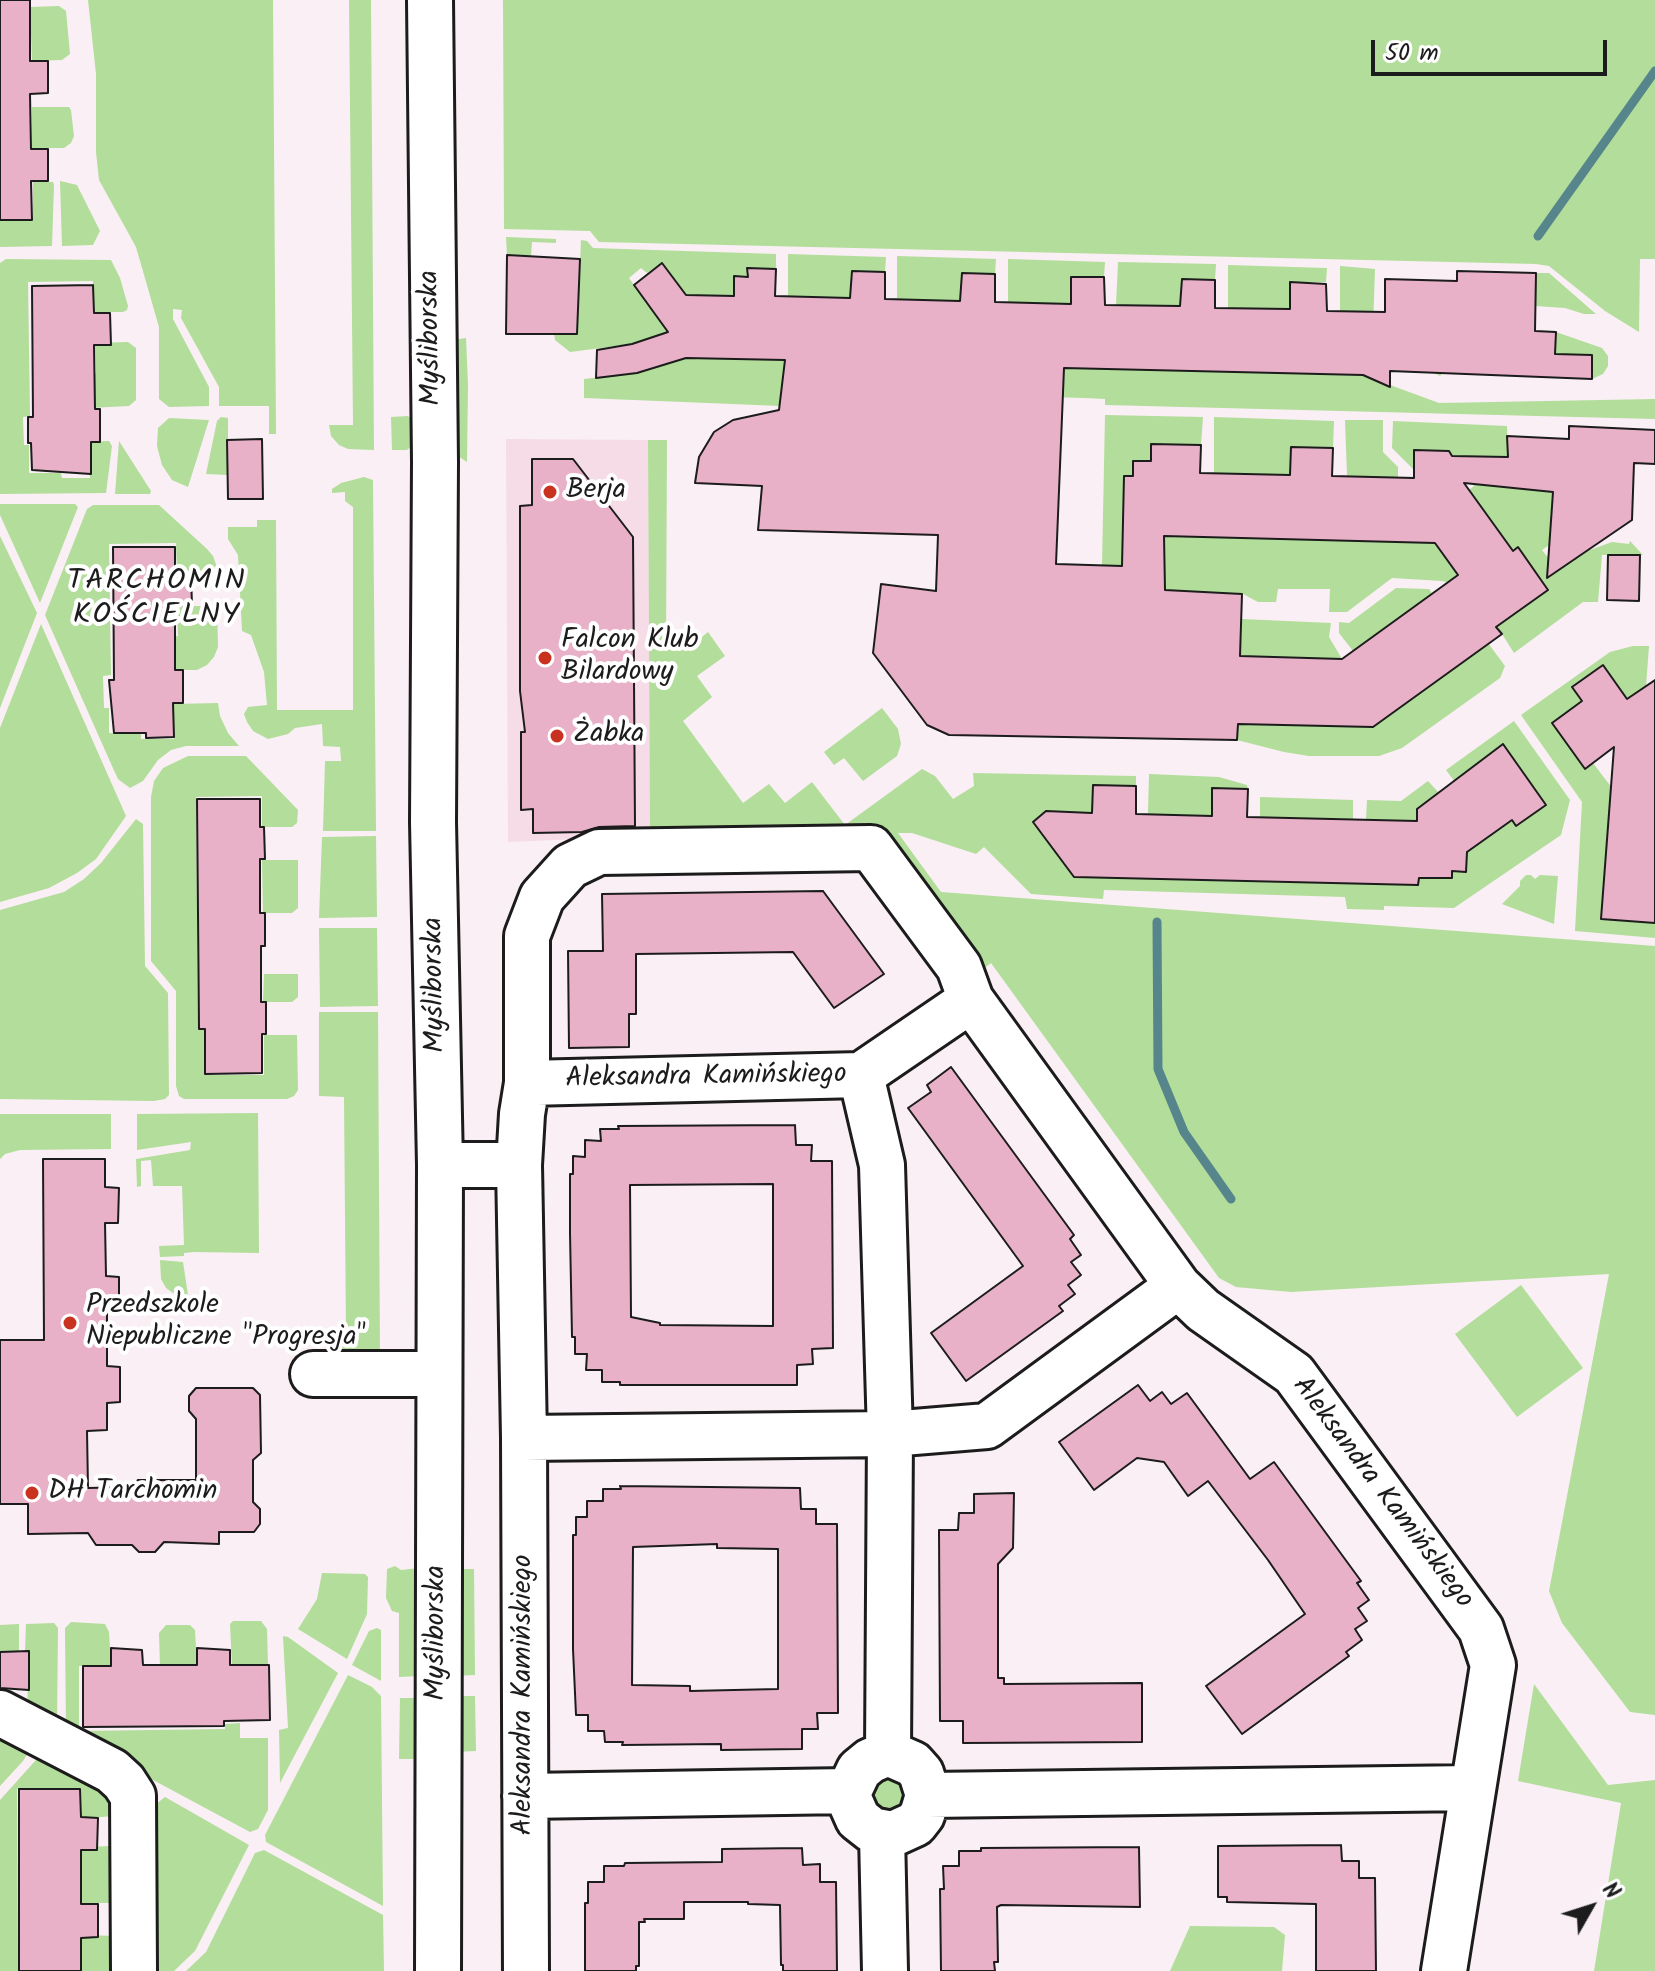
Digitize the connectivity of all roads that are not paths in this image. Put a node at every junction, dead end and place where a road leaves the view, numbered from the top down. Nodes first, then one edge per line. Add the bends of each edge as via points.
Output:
1 (430, 0) edge
2 (971, 1000) junction
3 (861, 1075) junction
4 (527, 1083) junction
5 (440, 1165) junction
6 (519, 1165) junction
7 (1178, 1286) junction
8 (313, 1374) dead end
9 (438, 1374) junction
10 (890, 1434) junction
11 (524, 1438) junction
12 (0, 1713) edge
13 (888, 1753) junction
14 (1473, 1788) junction
15 (849, 1791) junction
16 (928, 1795) junction
17 (525, 1796) junction
18 (882, 1834) junction
19 (134, 1971) edge
20 (438, 1971) edge
21 (526, 1971) edge
22 (885, 1971) edge
23 (1444, 1971) edge

1 - 5 street, Myśliborska via 433,822
2 - 3 street, Aleksandra Kamińskiego
2 - 4 street via 959,967 871,848 599,852 570,866 542,897 527,936
2 - 7 street, Aleksandra Kamińskiego
3 - 4 street, Aleksandra Kamińskiego
3 - 10 street via 882,1165
4 - 6 street, Aleksandra Kamińskiego
5 - 6 street
5 - 9 street, Myśliborska
6 - 11 street, Aleksandra Kamińskiego
7 - 10 street via 987,1426
7 - 14 street, Aleksandra Kamińskiego via 1203,1310 1294,1374 1481,1629 1493,1665
8 - 9 street
9 - 20 street, Myśliborska
10 - 11 street
10 - 13 street
11 - 17 street, Aleksandra Kamińskiego
12 - 19 street via 112,1771 133,1796
13 - 15 street via 859,1770
13 - 16 street via 913,1764
14 - 16 street
14 - 23 street, Aleksandra Kamińskiego
15 - 17 street
15 - 18 street via 858,1819
16 - 18 street via 915,1824
17 - 21 street, Aleksandra Kamińskiego
18 - 22 street

